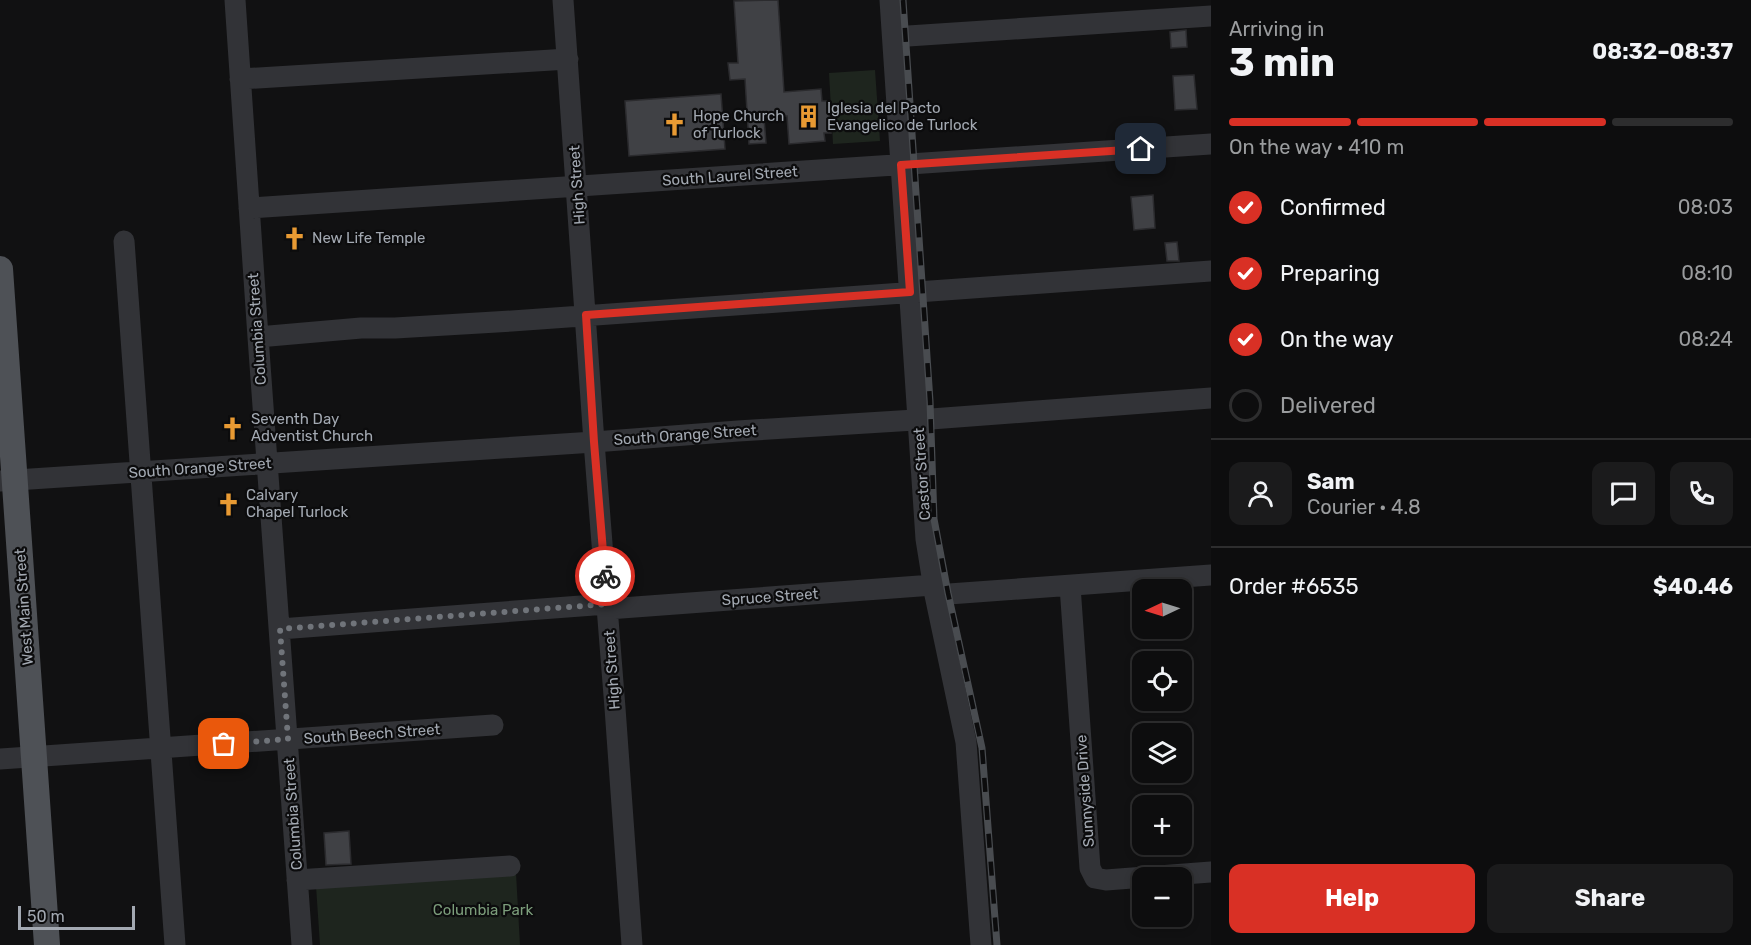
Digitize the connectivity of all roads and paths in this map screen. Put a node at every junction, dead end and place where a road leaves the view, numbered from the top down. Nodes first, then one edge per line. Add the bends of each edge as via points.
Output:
1 (235, 0) edge
2 (563, 0) edge
3 (890, 0) edge
4 (1211, 16) edge
5 (893, 37) junction
6 (567, 59) junction
7 (240, 79) junction
8 (1211, 144) edge
9 (901, 165) junction
10 (577, 187) junction
11 (249, 208) junction
12 (124, 241) dead end
13 (0, 269) edge
14 (1211, 271) edge
15 (910, 292) junction
16 (586, 315) junction
17 (258, 337) junction
18 (1211, 398) edge
19 (919, 420) junction
20 (594, 442) junction
21 (267, 464) junction
22 (141, 472) junction
23 (7, 481) edge
24 (1211, 575) edge
25 (1070, 586) junction
26 (934, 590) junction
27 (608, 606) junction
28 (280, 629) junction
29 (493, 725) dead end
30 (288, 739) junction
31 (161, 748) junction
32 (34, 757) junction
33 (0, 759) edge
34 (510, 866) dead end
35 (1211, 872) edge
36 (297, 880) junction
37 (47, 945) edge
38 (175, 945) edge
39 (302, 945) edge
40 (632, 945) edge
41 (981, 945) edge

1 - 7 street, Columbia Street
2 - 6 street, High Street
3 - 5 street, Castor Street
4 - 5 street
5 - 9 street, Castor Street
6 - 7 street
6 - 10 street, High Street
7 - 11 street, Columbia Street
8 - 9 street, South Laurel Street
9 - 10 street, South Laurel Street
9 - 15 street, Castor Street
10 - 11 street, South Laurel Street
10 - 16 street, High Street
11 - 17 street, Columbia Street
12 - 22 street
13 - 23 main road, West Main Street
14 - 15 street
15 - 16 street
15 - 19 street, Castor Street
16 - 17 street
16 - 20 street, High Street
17 - 21 street, Columbia Street
18 - 19 street, South Orange Street
19 - 20 street, South Orange Street
19 - 26 street, Castor Street via 926,539
20 - 21 street, South Orange Street
20 - 27 street, High Street
21 - 22 street, South Orange Street
21 - 28 street, Columbia Street
22 - 23 street, South Orange Street
22 - 31 street
23 - 32 main road, West Main Street
24 - 25 street, Spruce Street
25 - 26 street, Spruce Street
25 - 35 street, Sunnyside Drive via 1092,874 1106,880
26 - 27 street, Spruce Street
26 - 41 street, Castor Street via 966,742
27 - 28 street, Spruce Street
27 - 40 street, High Street
28 - 30 street, Columbia Street
29 - 30 street, South Beech Street
30 - 31 street, South Beech Street
30 - 36 street, Columbia Street
31 - 32 street, South Beech Street
31 - 38 street
32 - 33 street, South Beech Street
32 - 37 main road, West Main Street
34 - 36 street
36 - 39 street, Columbia Street

